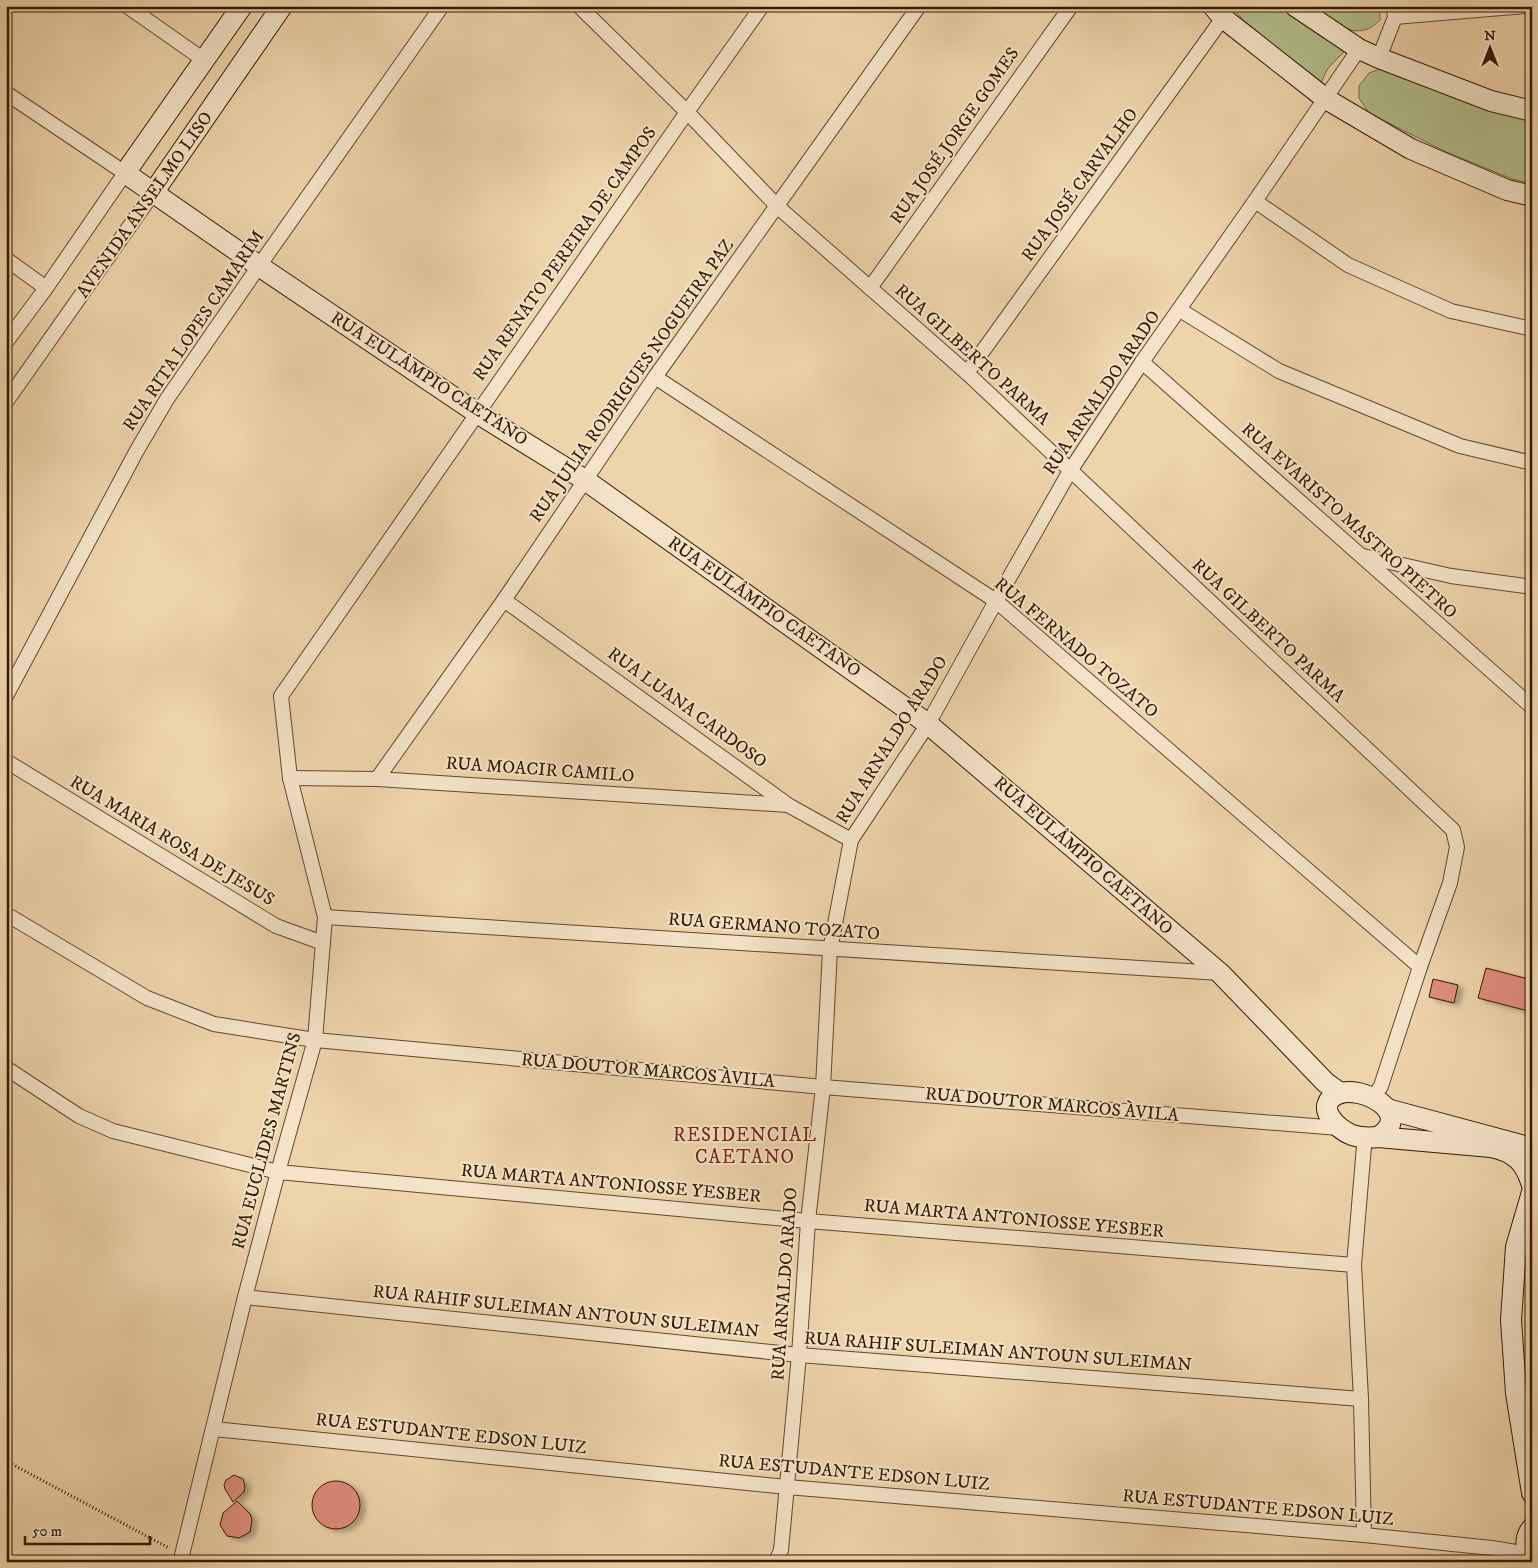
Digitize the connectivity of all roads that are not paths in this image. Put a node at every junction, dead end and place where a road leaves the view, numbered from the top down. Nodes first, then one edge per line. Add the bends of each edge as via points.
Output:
1 (127, 6) edge
2 (242, 6) edge
3 (282, 6) edge
4 (442, 6) edge
5 (762, 6) edge
6 (919, 6) edge
7 (1071, 6) edge
8 (1295, 6) edge
9 (1526, 6) edge
10 (588, 9) edge
11 (1218, 12) edge
12 (1394, 12) edge
13 (1359, 49) junction
14 (1379, 58) junction
15 (204, 60) junction
16 (6, 93) edge
17 (1326, 98) junction
18 (1532, 111) edge
19 (686, 112) junction
20 (125, 173) junction
21 (153, 193) junction
22 (1532, 196) edge
23 (1255, 201) junction
24 (778, 207) junction
25 (6, 259) edge
26 (259, 266) junction
27 (46, 288) junction
28 (870, 288) junction
29 (1180, 310) junction
30 (1532, 329) edge
31 (6, 342) edge
32 (1142, 362) junction
33 (967, 373) junction
34 (655, 377) junction
35 (6, 402) edge
36 (477, 413) junction
37 (1532, 463) edge
38 (1070, 471) junction
39 (585, 480) junction
40 (1362, 556) junction
41 (1532, 587) edge
42 (504, 600) junction
43 (996, 601) junction
44 (6, 696) edge
45 (281, 696) joint
46 (1532, 708) edge
47 (928, 724) junction
48 (6, 761) edge
49 (290, 778) junction
50 (377, 779) junction
51 (788, 805) junction
52 (851, 840) junction
53 (6, 914) edge
54 (325, 917) junction
55 (323, 944) junction
56 (830, 950) junction
57 (1420, 967) junction
58 (1220, 973) junction
59 (315, 1040) junction
60 (6, 1068) edge
61 (823, 1087) junction
62 (1333, 1091) junction
63 (1380, 1099) junction
64 (1330, 1124) junction
65 (1368, 1139) junction
66 (1532, 1148) edge
67 (278, 1172) junction
68 (1532, 1186) edge
69 (1532, 1192) edge
70 (808, 1221) junction
71 (1354, 1265) junction
72 (245, 1297) junction
73 (799, 1355) junction
74 (1361, 1399) junction
75 (214, 1429) junction
76 (787, 1487) junction
77 (1532, 1492) edge
78 (1364, 1535) junction
79 (1529, 1544) edge
80 (183, 1558) edge
81 (776, 1562) edge

1 - 15 street
2 - 15 street, AVENIDA ANSELMO LISO
3 - 21 street, AVENIDA ANSELMO LISO
4 - 26 street, RUA RITA LOPES CAMARIM
5 - 19 street, RUA RENATO PEREIRA DE CAMPOS
6 - 24 street, RUA JULIA RODRIGUES NOGUEIRA PAZ
7 - 28 street, RUA JOSÉ JORGE GOMES
8 - 13 street
9 - 12 street
10 - 19 street, RUA GILBERTO PARMA
11 - 17 street
11 - 33 street, RUA JOSÉ CARVALHO
12 - 14 street
13 - 14 street
13 - 17 street, RUA ARNALDO ARADO
14 - 18 street via 1491,101
15 - 20 street, AVENIDA ANSELMO LISO
16 - 20 street
17 - 22 street via 1410,149 1508,190
17 - 23 street, RUA ARNALDO ARADO
19 - 24 street, RUA GILBERTO PARMA
19 - 36 street, RUA RENATO PEREIRA DE CAMPOS
20 - 21 street, RUA EULÂMPIO CAETANO
20 - 27 street, AVENIDA ANSELMO LISO
21 - 26 street, RUA EULÂMPIO CAETANO
21 - 35 street, AVENIDA ANSELMO LISO
23 - 29 street, RUA ARNALDO ARADO
23 - 30 street via 1348,265 1451,311
24 - 28 street, RUA GILBERTO PARMA
24 - 34 street, RUA JULIA RODRIGUES NOGUEIRA PAZ
25 - 27 street
26 - 36 street, RUA EULÂMPIO CAETANO
26 - 44 street, RUA RITA LOPES CAMARIM via 167,400 136,452
27 - 31 street, AVENIDA ANSELMO LISO
28 - 33 street, RUA GILBERTO PARMA
29 - 32 street, RUA ARNALDO ARADO
29 - 37 street via 1279,371 1460,446
32 - 38 street, RUA ARNALDO ARADO
32 - 40 street, RUA EVARISTO MASTRO PIETRO
33 - 38 street, RUA GILBERTO PARMA
34 - 39 street, RUA JULIA RODRIGUES NOGUEIRA PAZ
34 - 43 street, RUA FERNADO TOZATO
36 - 39 street, RUA EULÂMPIO CAETANO
36 - 45 street, RUA RENATO PEREIRA DE CAMPOS
38 - 43 street, RUA ARNALDO ARADO
38 - 57 street, RUA GILBERTO PARMA via 1452,830 1457,847 1450,882
39 - 42 street, RUA JULIA RODRIGUES NOGUEIRA PAZ
39 - 47 street, RUA EULÂMPIO CAETANO
40 - 41 street via 1451,576
40 - 46 street, RUA EVARISTO MASTRO PIETRO
42 - 50 street, RUA JULIA RODRIGUES NOGUEIRA PAZ
42 - 51 street, RUA LUANA CARDOSO
43 - 47 street, RUA ARNALDO ARADO
43 - 57 street, RUA FERNADO TOZATO
45 - 49 street, RUA EUCLIDES MARTINS
47 - 52 street, RUA ARNALDO ARADO
47 - 58 street, RUA EULÂMPIO CAETANO
48 - 55 street, RUA MARIA ROSA DE JESUS via 276,926
49 - 50 street, RUA MOACIR CAMILO
49 - 54 street, RUA EUCLIDES MARTINS
50 - 51 street, RUA MOACIR CAMILO
51 - 52 street, RUA LUANA CARDOSO
52 - 56 street, RUA ARNALDO ARADO
53 - 59 street, RUA DOUTOR MARCOS ÀVILA via 147,998 214,1024
54 - 55 street, RUA EUCLIDES MARTINS
54 - 56 street, RUA GERMANO TOZATO
55 - 59 street, RUA EUCLIDES MARTINS
56 - 58 street, RUA GERMANO TOZATO
56 - 61 street, RUA ARNALDO ARADO
57 - 63 street
58 - 62 street, RUA EULÂMPIO CAETANO
59 - 61 street, RUA DOUTOR MARCOS ÀVILA
59 - 67 street, RUA EUCLIDES MARTINS
60 - 67 street, RUA MARTA ANTONIOSSE YESBER via 79,1116 113,1131
61 - 64 street, RUA DOUTOR MARCOS ÀVILA
61 - 70 street, RUA ARNALDO ARADO
62 - 63 street via 1354,1092
62 - 64 street via 1327,1107
63 - 65 street via 1391,1118 1391,1125 1388,1130
63 - 66 street
64 - 65 street via 1351,1135
65 - 68 street via 1505,1150 1520,1160
65 - 71 street
67 - 70 street, RUA MARTA ANTONIOSSE YESBER
67 - 72 street, RUA EUCLIDES MARTINS
69 - 77 street via 1516,1247 1511,1320 1516,1393
70 - 71 street, RUA MARTA ANTONIOSSE YESBER
70 - 73 street, RUA ARNALDO ARADO
71 - 74 street
72 - 73 street, RUA RAHIF SULEIMAN ANTOUN SULEIMAN
72 - 75 street, RUA EUCLIDES MARTINS
73 - 74 street, RUA RAHIF SULEIMAN ANTOUN SULEIMAN
73 - 76 street, RUA ARNALDO ARADO
74 - 78 street
75 - 76 street, RUA ESTUDANTE EDSON LUIZ
75 - 80 street, RUA EUCLIDES MARTINS
76 - 78 street, RUA ESTUDANTE EDSON LUIZ
76 - 81 street, RUA ARNALDO ARADO via 781,1550
78 - 79 street, RUA ESTUDANTE EDSON LUIZ via 1492,1548

